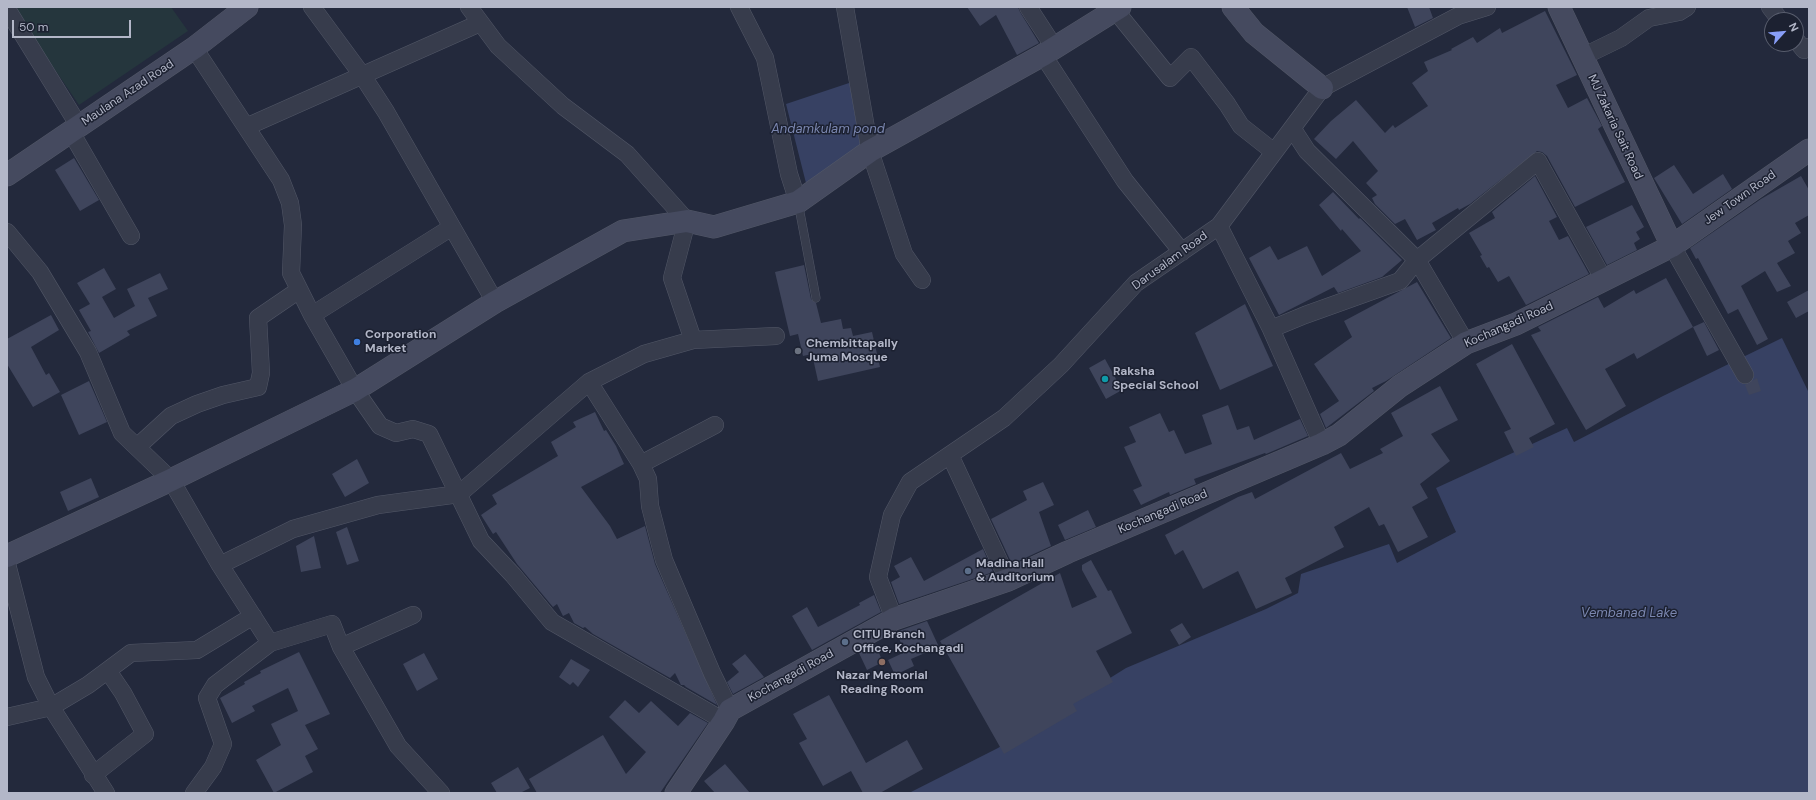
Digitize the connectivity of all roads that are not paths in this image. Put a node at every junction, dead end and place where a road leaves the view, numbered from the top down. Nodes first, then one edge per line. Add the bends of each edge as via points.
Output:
1 (247, 7) edge
2 (312, 7) edge
3 (469, 7) edge
4 (739, 7) edge
5 (846, 7) edge
6 (1028, 7) edge
7 (1233, 7) edge
8 (1487, 7) edge
9 (1559, 7) edge
10 (1687, 7) edge
11 (1117, 8) edge
12 (1469, 10) edge
13 (10, 20) edge
14 (480, 23) junction
15 (194, 48) junction
16 (1048, 51) junction
17 (1582, 57) junction
18 (362, 75) junction
19 (1322, 88) junction
20 (246, 127) junction
21 (1292, 128) junction
22 (75, 129) junction
23 (1809, 150) edge
24 (870, 151) junction
25 (1274, 152) junction
26 (7, 175) edge
27 (798, 202) junction
28 (687, 221) junction
29 (1219, 226) junction
30 (452, 227) junction
31 (7, 232) edge
32 (131, 236) dead end
33 (1672, 246) junction
34 (1182, 252) junction
35 (1417, 260) junction
36 (922, 280) dead end
37 (1604, 280) junction
38 (299, 290) junction
39 (816, 298) dead end
40 (495, 302) junction
41 (312, 315) junction
42 (1271, 329) junction
43 (776, 336) dead end
44 (693, 340) junction
45 (1466, 342) junction
46 (1745, 376) dead end
47 (589, 382) junction
48 (355, 390) junction
49 (715, 425) dead end
50 (1322, 444) junction
51 (137, 448) junction
52 (950, 455) junction
53 (641, 464) junction
54 (171, 480) junction
55 (459, 494) junction
56 (7, 556) edge
57 (7, 564) edge
58 (220, 565) junction
59 (1008, 580) junction
60 (413, 615) dead end
61 (253, 616) junction
62 (894, 619) junction
63 (270, 643) junction
64 (341, 647) junction
65 (108, 671) junction
66 (51, 707) junction
67 (727, 715) junction
68 (7, 717) edge
69 (93, 775) junction
70 (106, 793) edge
71 (194, 793) edge
72 (441, 793) edge
73 (676, 793) edge

1 - 15 street, Maulana Azad Road
2 - 18 street
3 - 14 street
4 - 27 street via 765,58 789,174
5 - 24 street
6 - 16 street
7 - 19 street via 1254,33
8 - 12 street, Darusalam Road
9 - 17 street, MJ Zakaria Sait Road
10 - 17 street via 1679,12 1649,18 1621,38
11 - 16 street
11 - 25 street via 1170,78 1191,57 1241,126
12 - 19 street, Darusalam Road
13 - 22 street
14 - 18 street
14 - 28 street via 498,46 563,106 627,154
15 - 20 street
15 - 22 street, Maulana Azad Road
16 - 24 street
16 - 34 street via 1125,181
17 - 33 street, MJ Zakaria Sait Road
18 - 20 street
18 - 30 street
19 - 21 street, Darusalam Road
20 - 38 street via 281,180 290,204 293,225 291,273
21 - 25 street, Darusalam Road
21 - 35 street via 1307,151
22 - 26 street, Maulana Azad Road
22 - 32 street
23 - 33 street, Jew Town Road
24 - 27 street
24 - 36 street via 904,254
25 - 29 street, Darusalam Road
27 - 28 street via 714,227
27 - 39 lane
28 - 40 street via 622,231
28 - 44 street via 672,278
29 - 34 street, Darusalam Road
29 - 42 street
30 - 40 street
30 - 41 street
31 - 51 street via 44,279 88,352 122,433
33 - 37 street, Kochangadi Road
33 - 46 street
34 - 52 street, Darusalam Road via 1136,283 1061,364 1004,418
35 - 37 street via 1538,161
35 - 42 street via 1400,281
35 - 45 street
37 - 45 street, Kochangadi Road via 1516,324
38 - 41 street
38 - 51 street via 258,318 261,373 258,387 203,402 171,416
40 - 48 street
41 - 48 street
42 - 50 street
43 - 44 street
44 - 47 street via 644,354
45 - 50 street, Kochangadi Road via 1400,386 1339,436
47 - 53 street
47 - 55 street
48 - 54 street
48 - 55 street via 380,426 396,433 413,429 428,434
49 - 53 street
50 - 59 street, Kochangadi Road
51 - 54 street
52 - 59 street
52 - 62 street, Darusalam Road via 910,482 892,515 878,577
53 - 67 street via 648,479 650,506 664,560
54 - 56 street
54 - 58 street
55 - 58 street via 378,505 293,529
55 - 67 street via 481,541 552,622
57 - 66 street via 36,677
58 - 61 street
59 - 62 street, Kochangadi Road
60 - 64 street
61 - 63 street
61 - 65 street via 197,650 131,653
62 - 67 street, Kochangadi Road
63 - 64 street via 332,624
63 - 71 street via 215,685 207,698 223,744 213,767
64 - 72 street via 398,746
65 - 66 street
65 - 69 street via 145,734
66 - 68 street
66 - 69 street
67 - 73 street, Kochangadi Road
69 - 70 street

